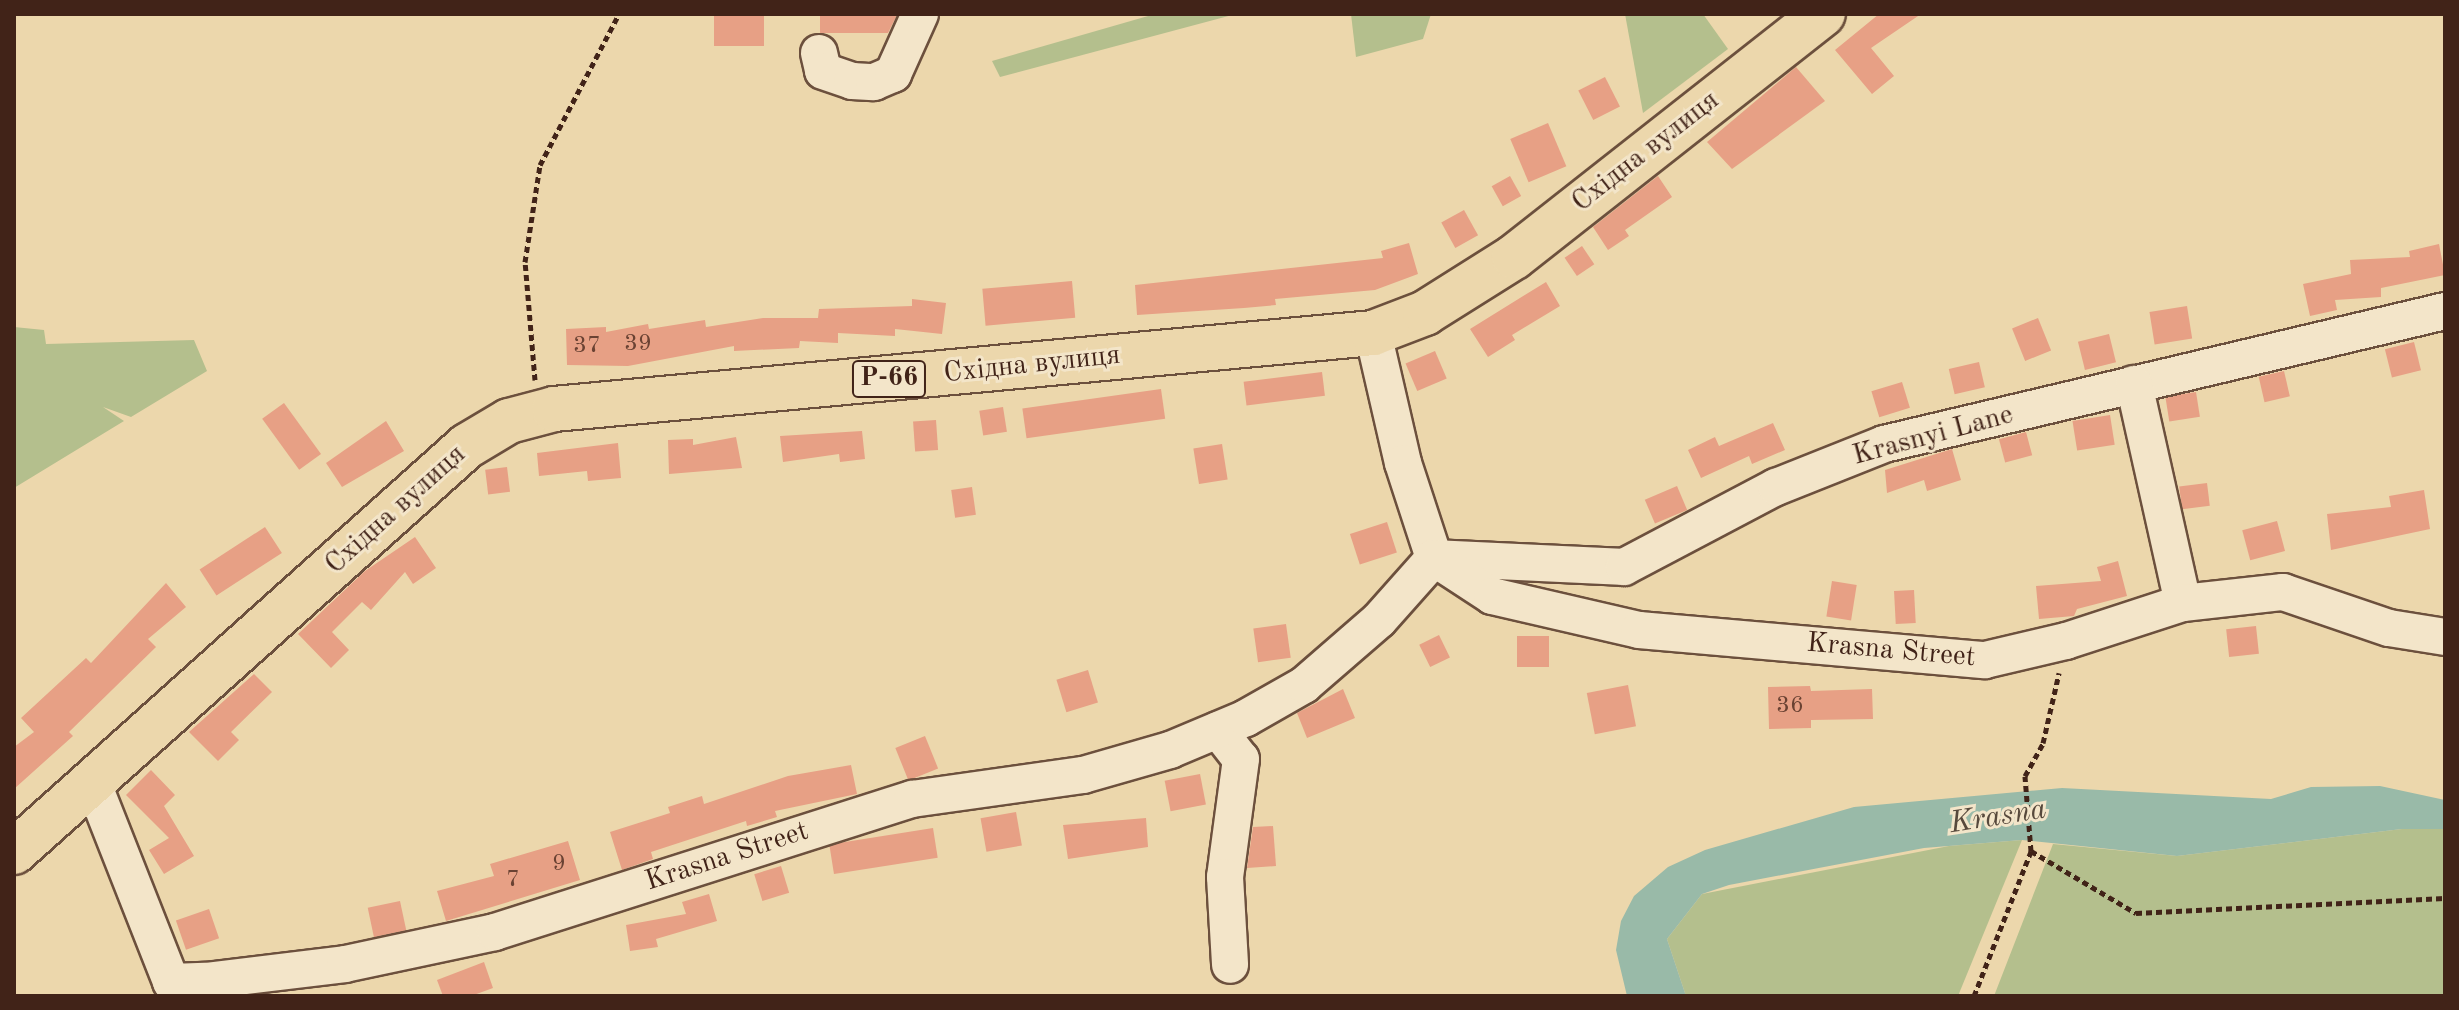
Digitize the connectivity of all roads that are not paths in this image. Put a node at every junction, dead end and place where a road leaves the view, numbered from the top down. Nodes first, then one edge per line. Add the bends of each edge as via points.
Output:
1 (920, 14) edge
2 (1823, 14) edge
3 (819, 53) dead end
4 (2445, 311) edge
5 (1373, 333) junction
6 (2134, 384) junction
7 (1434, 558) junction
8 (2183, 603) junction
9 (2445, 637) edge
10 (1218, 730) junction
11 (92, 781) junction
12 (14, 852) edge
13 (1230, 965) dead end

1 - 3 street via 893,74 874,82 823,71
2 - 5 main road, Східна вулиця / Р-66 via 1514,257 1425,313
4 - 6 street, Krasnyi Lane
5 - 7 street via 1403,463
5 - 11 main road, Східна вулиця / Р-66 via 538,413 509,421 467,446
6 - 7 street, Krasnyi Lane via 1884,444 1776,487 1624,567
6 - 8 street
7 - 8 street, Krasna Street via 1492,596 1639,630 1985,660 2066,641
7 - 10 street, Krasna Street via 1379,620 1304,685
8 - 9 street, Krasna Street via 2283,592 2389,628
10 - 11 street, Krasna Street via 1083,775 912,799 495,932 345,964 205,981 171,982
10 - 13 street via 1241,759 1225,877
11 - 12 main road, Східна вулиця / Р-66

